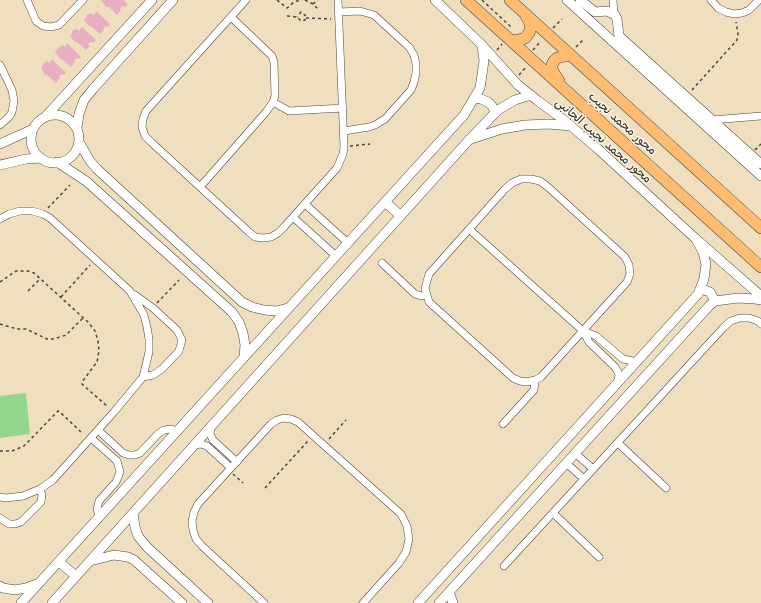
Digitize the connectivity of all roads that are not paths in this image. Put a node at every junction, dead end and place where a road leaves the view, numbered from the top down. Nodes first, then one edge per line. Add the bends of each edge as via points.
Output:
1 (27, 0) edge
2 (83, 0) edge
3 (152, 0) edge
4 (174, 0) edge
5 (245, 0) edge
6 (338, 0) edge
7 (435, 0) edge
8 (466, 0) edge
9 (510, 0) edge
10 (566, 0) edge
11 (580, 0) edge
12 (613, 0) edge
13 (712, 0) edge
14 (759, 0) edge
15 (521, 10) junction
16 (600, 12) junction
17 (614, 14) junction
18 (339, 15) junction
19 (231, 17) junction
20 (592, 23) junction
21 (617, 28) junction
22 (607, 36) junction
23 (509, 39) junction
24 (482, 45) junction
25 (569, 55) junction
26 (0, 65) edge
27 (564, 89) junction
28 (531, 95) junction
29 (475, 98) junction
30 (273, 102) junction
31 (343, 108) junction
32 (495, 112) junction
33 (761, 116) edge
34 (45, 117) junction
35 (712, 120) junction
36 (0, 125) edge
37 (571, 126) junction
38 (77, 128) junction
39 (33, 129) junction
40 (344, 131) junction
41 (726, 139) junction
42 (468, 141) junction
43 (79, 142) junction
44 (0, 144) edge
45 (41, 158) junction
46 (57, 162) junction
47 (761, 164) edge
48 (0, 165) edge
49 (761, 176) edge
50 (200, 187) junction
51 (385, 202) junction
52 (304, 204) junction
53 (401, 216) junction
54 (293, 218) junction
55 (0, 219) edge
56 (761, 228) edge
57 (470, 229) junction
58 (696, 239) junction
59 (348, 243) junction
60 (336, 256) junction
61 (382, 264) dead end
62 (761, 267) edge
63 (701, 289) junction
64 (130, 291) junction
65 (426, 295) junction
66 (761, 296) edge
67 (761, 300) edge
68 (715, 301) junction
69 (288, 308) junction
70 (761, 324) edge
71 (583, 331) junction
72 (244, 357) junction
73 (637, 362) junction
74 (142, 377) junction
75 (535, 380) junction
76 (618, 382) junction
77 (503, 424) dead end
78 (210, 427) junction
79 (98, 430) junction
80 (178, 430) junction
81 (90, 439) junction
82 (618, 443) junction
83 (194, 445) junction
84 (575, 453) junction
85 (237, 462) junction
86 (566, 463) junction
87 (230, 469) junction
88 (593, 469) junction
89 (584, 479) junction
90 (666, 488) dead end
91 (522, 489) junction
92 (40, 490) junction
93 (0, 497) edge
94 (533, 499) junction
95 (133, 513) junction
96 (553, 513) junction
97 (99, 517) junction
98 (0, 518) edge
99 (599, 557) dead end
100 (90, 561) junction
101 (58, 562) junction
102 (504, 566) dead end
103 (76, 576) junction
104 (39, 583) junction
105 (0, 586) edge
106 (449, 592) junction
107 (21, 603) edge
108 (52, 603) edge
109 (182, 603) edge
110 (208, 603) edge
111 (264, 603) edge
112 (363, 603) edge
113 (418, 603) edge
114 (439, 603) edge
115 (453, 603) edge

1 - 2 street via 36,21 51,28 58,25
3 - 34 street
4 - 38 street via 84,100
5 - 19 street
6 - 18 street
7 - 24 street, محور محمد نجيب الجانبى
8 - 23 main road, محور محمد نجيب
9 - 15 main road, محور محمد نجيب
10 - 20 street
11 - 16 street via 591,10
12 - 17 street
13 - 14 street via 718,8 734,14 749,10
15 - 23 main road via 529,21 529,33 519,40
15 - 25 main road, محور محمد نجيب
16 - 17 street
16 - 20 street via 594,16
17 - 21 street
18 - 31 street
18 - 40 street via 360,11 374,15 409,47 416,64 414,82 410,90 385,119 369,127
19 - 30 street via 272,56 275,96
19 - 50 street via 146,111 143,119 145,136
20 - 22 street
21 - 22 street via 614,34
21 - 35 street via 619,36
22 - 41 street
23 - 27 main road, محور محمد نجيب
24 - 28 street, محور محمد نجيب الجانبى via 514,81
24 - 29 street via 482,80
25 - 27 main road via 557,58 552,65 552,70
25 - 56 main road, محور محمد نجيب
26 - 36 street via 12,90 14,101 12,112
27 - 62 main road, محور محمد نجيب
28 - 32 street via 515,100
28 - 37 street, محور محمد نجيب الجانبى
29 - 32 street via 488,102
29 - 51 street via 464,115
30 - 31 street via 289,111
30 - 50 street
31 - 40 street
32 - 42 street
33 - 35 street
34 - 38 street via 66,117
34 - 39 street
35 - 41 street
37 - 42 street via 513,126
37 - 58 street, محور محمد نجيب الجانبى
38 - 43 street
39 - 44 street
39 - 45 street via 32,145
40 - 52 street via 341,162
41 - 47 street
41 - 49 street
42 - 53 street
43 - 46 street via 71,156
43 - 69 street via 98,169 242,302 264,310
45 - 46 street
45 - 48 street
46 - 72 street via 86,182 232,312 243,334
50 - 54 street via 255,237 271,237
51 - 53 street
51 - 59 street
52 - 54 street
52 - 59 street
53 - 78 street
54 - 60 street
55 - 64 street via 20,211 43,214
57 - 65 street via 429,274
57 - 71 street
57 - 71 street via 512,183 521,179 531,179 540,181 554,192 625,256 630,274 627,282
58 - 63 street via 706,264
58 - 66 street, محور محمد نجيب الجانبى
59 - 60 street
60 - 69 street
61 - 65 street via 415,294
63 - 68 street via 710,292
63 - 73 street
64 - 74 street via 148,327 149,352
64 - 74 street via 177,330 182,340 179,350 162,369 153,375
65 - 75 street via 430,302 513,378 527,382
67 - 68 street via 738,298
68 - 84 street
69 - 72 street
70 - 82 street via 749,318 731,321
71 - 73 street via 596,336 623,358
71 - 75 street via 541,377
71 - 76 street via 589,342 615,366 619,374
72 - 80 street
73 - 76 street
74 - 79 street
75 - 77 street via 534,390
76 - 91 street
78 - 83 street
78 - 85 street via 213,440
79 - 80 street via 123,453 135,455 164,430
79 - 81 street
80 - 97 street
81 - 92 street via 53,480
81 - 97 street via 117,461 120,472 116,482 99,501
82 - 88 street
82 - 90 street
83 - 87 street via 207,446
83 - 95 street
84 - 86 street
84 - 88 street
85 - 87 street
85 - 112 street via 271,424 277,420 291,418 401,514 407,526 409,539 406,552 400,563
86 - 89 street
86 - 94 street
87 - 111 street via 198,504 193,517 193,530 202,546
88 - 89 street
89 - 96 street
91 - 94 street
91 - 113 street
92 - 93 street via 23,496
92 - 98 street via 40,502 21,522 9,524
94 - 106 street
95 - 100 street
95 - 110 street via 134,527 147,547
96 - 99 street
96 - 102 street
97 - 101 street
100 - 103 street
100 - 109 street via 114,556 128,557
101 - 103 street
101 - 104 street
103 - 108 street
104 - 105 street via 15,590
104 - 107 street
106 - 114 street
106 - 115 street

